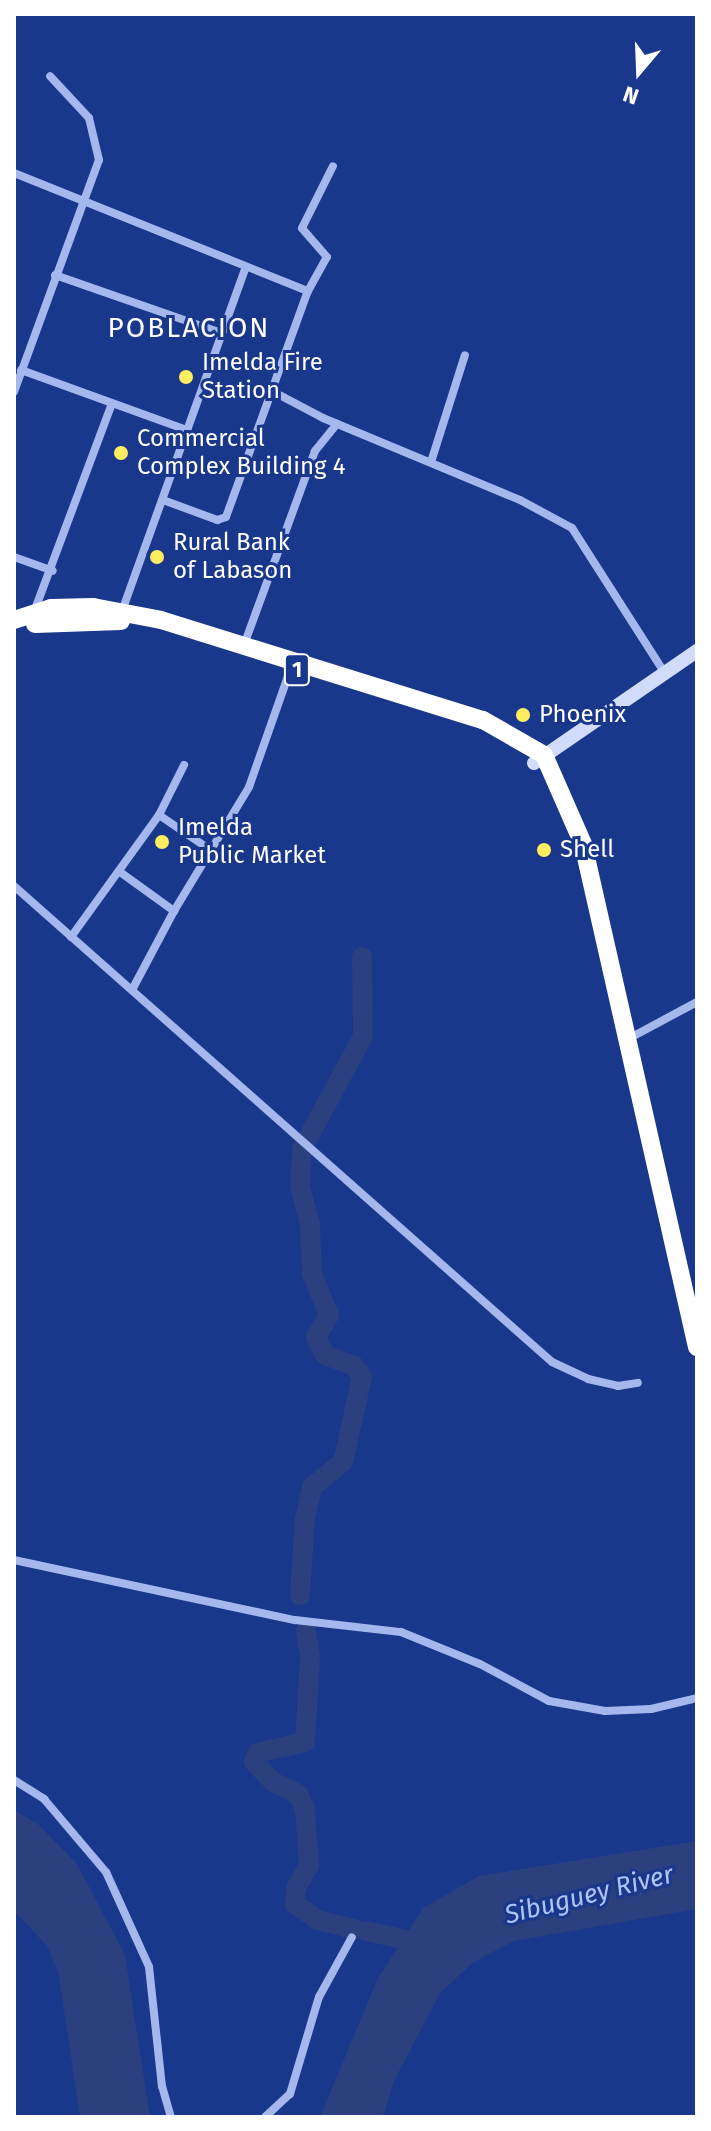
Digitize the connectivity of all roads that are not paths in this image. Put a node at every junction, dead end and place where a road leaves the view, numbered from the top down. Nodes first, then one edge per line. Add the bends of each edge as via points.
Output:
1 (50, 76) dead end
2 (333, 166) dead end
3 (14, 173) edge
4 (84, 205) junction
5 (245, 269) junction
6 (55, 275) junction
7 (308, 291) junction
8 (222, 333) junction
9 (465, 355) dead end
10 (21, 370) junction
11 (270, 390) junction
12 (14, 392) edge
13 (112, 403) junction
14 (337, 424) junction
15 (187, 430) junction
16 (431, 462) junction
17 (163, 500) junction
18 (14, 557) edge
19 (53, 571) junction
20 (34, 612) junction
21 (121, 617) junction
22 (14, 620) edge
23 (14, 629) edge
24 (244, 646) junction
25 (697, 651) edge
26 (291, 668) junction
27 (664, 672) junction
28 (539, 759) junction
29 (184, 765) dead end
30 (159, 815) junction
31 (212, 851) junction
32 (120, 872) junction
33 (14, 886) edge
34 (174, 911) junction
35 (71, 937) junction
36 (132, 990) junction
37 (697, 1002) edge
38 (628, 1039) junction
39 (697, 1347) edge
40 (638, 1383) dead end
41 (14, 1560) edge
42 (697, 1698) edge
43 (14, 1780) edge
44 (352, 1937) dead end
45 (171, 2117) edge
46 (265, 2117) edge

1 - 4 street via 89,118 97,136 99,160
2 - 7 street via 302,228 327,257
3 - 4 street
4 - 5 street
4 - 6 street
5 - 7 street
5 - 8 street
6 - 8 street
6 - 10 street
7 - 11 street
8 - 15 street
9 - 16 street
10 - 12 street
10 - 13 street
11 - 14 street
11 - 17 street via 226,517 217,520
13 - 15 street
13 - 19 street
14 - 16 street
14 - 24 street via 315,451
15 - 17 street
16 - 27 street via 572,528
17 - 21 street
18 - 19 street
19 - 20 street
20 - 21 highway, 1 via 93,607
20 - 22 highway, 1
21 - 23 highway, 1
21 - 24 highway, 1
21 - 26 highway, 1
24 - 28 highway, 1 via 483,720
25 - 27 main road
26 - 28 highway, 1 via 485,730
26 - 31 street via 249,787
27 - 28 main road
28 - 38 highway via 559,786 583,844
29 - 30 street
30 - 31 street
30 - 32 street
31 - 34 street
32 - 34 street
32 - 35 street
33 - 35 street
34 - 36 street
35 - 36 street
36 - 40 street via 552,1362 588,1379 618,1386
37 - 38 street
38 - 39 highway
41 - 42 street via 295,1620 401,1632 480,1664 549,1701 605,1711 651,1709
43 - 45 street via 44,1799 106,1872 149,1967 162,2086
44 - 46 street via 319,1997 290,2094

